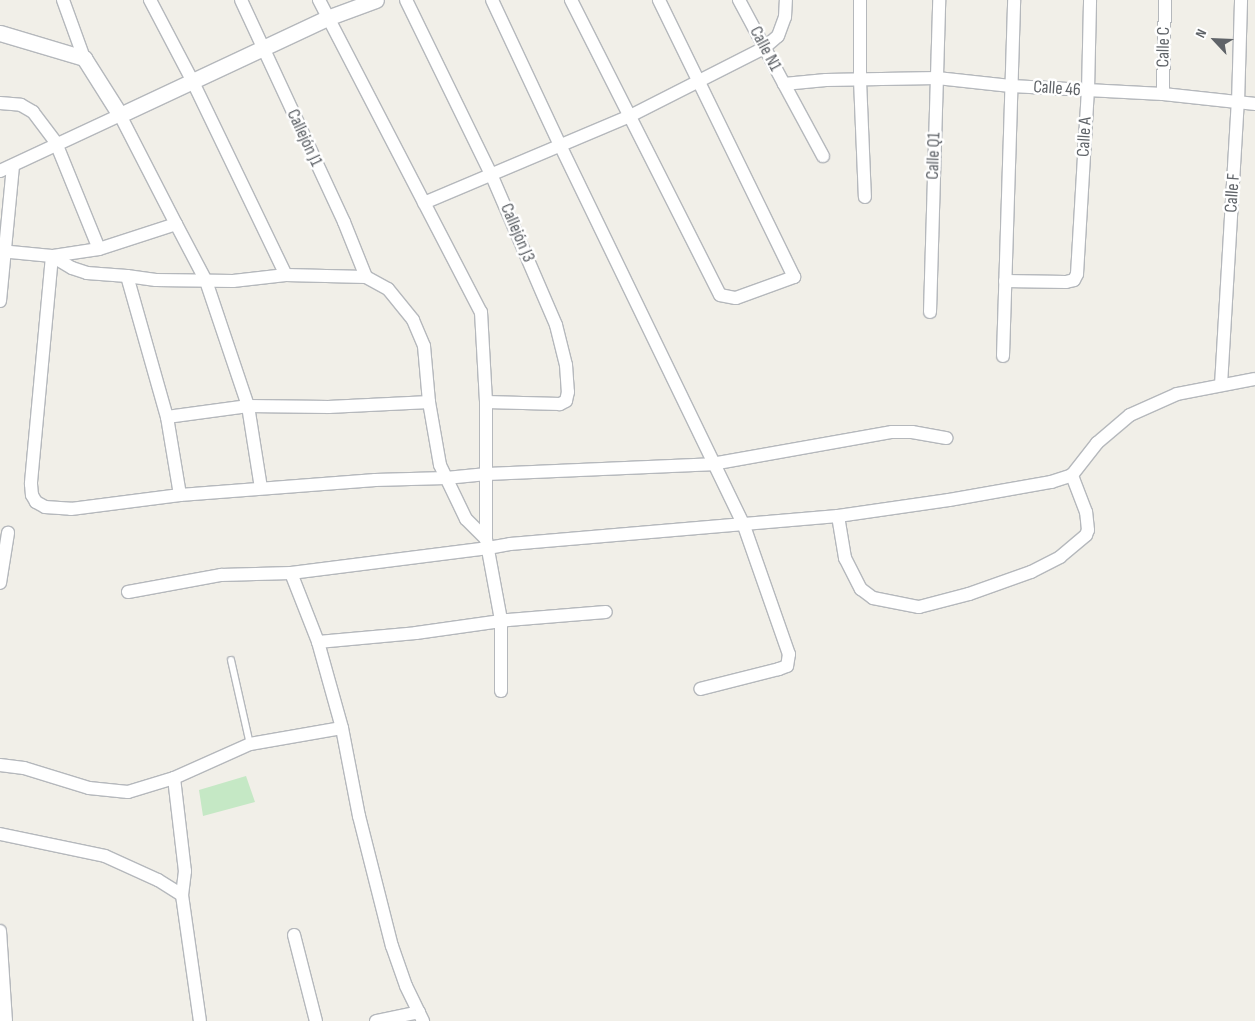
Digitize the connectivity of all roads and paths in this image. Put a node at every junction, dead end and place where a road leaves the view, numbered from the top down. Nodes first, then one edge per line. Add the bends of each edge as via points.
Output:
1 (63, 0) edge
2 (150, 0) edge
3 (241, 0) edge
4 (319, 0) edge
5 (376, 0) edge
6 (406, 0) edge
7 (492, 0) edge
8 (571, 0) edge
9 (659, 0) edge
10 (739, 0) edge
11 (786, 0) edge
12 (860, 0) edge
13 (939, 0) edge
14 (1014, 0) edge
15 (1090, 0) edge
16 (1165, 0) edge
17 (1241, 0) edge
18 (327, 18) junction
19 (0, 33) edge
20 (764, 48) junction
21 (264, 49) junction
22 (84, 58) junction
23 (937, 78) junction
24 (192, 80) junction
25 (860, 80) junction
26 (698, 81) junction
27 (784, 84) junction
28 (1011, 86) junction
29 (1088, 91) junction
30 (1163, 94) junction
31 (0, 102) edge
32 (1238, 103) junction
33 (1255, 104) edge
34 (120, 115) junction
35 (630, 116) junction
36 (56, 143) junction
37 (560, 145) junction
38 (823, 156) dead end
39 (13, 166) junction
40 (0, 171) edge
41 (491, 174) junction
42 (865, 197) dead end
43 (424, 202) junction
44 (176, 224) junction
45 (99, 249) junction
46 (3, 252) edge
47 (52, 256) junction
48 (286, 275) junction
49 (127, 276) junction
50 (366, 277) junction
51 (206, 281) junction
52 (1005, 281) junction
53 (0, 301) edge
54 (930, 312) dead end
55 (1003, 356) dead end
56 (1255, 379) edge
57 (1221, 385) junction
58 (429, 402) junction
59 (486, 402) junction
60 (248, 406) junction
61 (167, 416) junction
62 (946, 438) dead end
63 (712, 464) junction
64 (487, 474) junction
65 (1072, 476) junction
66 (446, 478) junction
67 (261, 488) junction
68 (180, 495) junction
69 (838, 516) junction
70 (743, 523) junction
71 (8, 533) dead end
72 (487, 544) junction
73 (291, 573) junction
74 (0, 583) edge
75 (128, 592) dead end
76 (606, 612) dead end
77 (501, 620) junction
78 (318, 642) junction
79 (231, 660) dead end
80 (700, 690) dead end
81 (501, 691) dead end
82 (342, 728) junction
83 (250, 744) junction
84 (0, 765) edge
85 (174, 778) junction
86 (0, 834) edge
87 (182, 895) junction
88 (0, 931) edge
89 (294, 935) dead end
90 (0, 1015) edge
91 (421, 1016) edge
92 (6, 1021) edge
93 (200, 1021) edge
94 (311, 1021) edge
95 (316, 1021) edge
96 (376, 1021) edge

1 - 22 street
2 - 24 street
3 - 21 street, Callejón J1
4 - 18 street
5 - 18 street
6 - 41 street, Callejón J3
7 - 37 street
8 - 35 street
9 - 26 street
10 - 20 street, Calle N1
11 - 20 street via 785,17 778,36
12 - 25 street
13 - 23 street, Calle Q1
14 - 28 street
15 - 29 street, Calle A
16 - 30 street, Calle C
17 - 32 street, Calle F
18 - 21 street
18 - 43 street
19 - 22 street
20 - 26 street
20 - 27 street, Calle N1
21 - 24 street
21 - 50 street, Callejón J1
22 - 34 street
23 - 25 street, Calle 46
23 - 28 street, Calle 46
23 - 54 street, Calle Q1
24 - 34 street
24 - 48 street
25 - 27 street, Calle N1
25 - 42 street
26 - 35 street
26 - 35 street via 794,277 736,298 720,296
27 - 38 street
28 - 29 street, Calle 46
28 - 52 street
29 - 30 street, Calle 46
29 - 52 street, Calle A via 1078,274 1074,280 1066,282
30 - 32 street, Calle 46
31 - 36 street via 20,105 33,112
32 - 33 street, Calle 46
32 - 57 street, Calle F
34 - 36 street
34 - 44 street
35 - 37 street
36 - 39 street
36 - 45 street
37 - 41 street
37 - 63 street
39 - 40 street
39 - 46 street
41 - 43 street
41 - 59 street, Callejón J3 via 556,325 566,365 568,392 566,401 560,404
43 - 59 street via 481,312
44 - 45 street
44 - 51 street
45 - 47 street
46 - 47 street
46 - 53 street
47 - 49 street via 87,273
47 - 68 street via 32,495 45,507 71,509
48 - 50 street
48 - 51 street
49 - 51 street
49 - 61 street
50 - 58 street via 388,289 412,320 424,346
51 - 60 street
52 - 55 street
56 - 57 street
57 - 65 street via 1176,394 1130,415 1096,442
58 - 60 street via 329,407
58 - 66 street via 440,465
59 - 64 street
60 - 61 street
60 - 67 street
61 - 68 street
62 - 63 street via 892,432
63 - 64 street
63 - 70 street
64 - 66 street
64 - 72 street
65 - 69 street via 949,500
65 - 69 street via 1086,512 1088,530 1067,552 1031,572 969,594 919,607 873,598 861,589 845,558
66 - 67 street
66 - 72 street via 466,519
67 - 68 street
69 - 70 street
70 - 72 street
70 - 80 street via 789,660 787,666 779,669
71 - 74 street
72 - 73 street
72 - 77 street
73 - 75 street via 222,576
73 - 78 street
76 - 77 street
77 - 78 street
77 - 81 street
78 - 82 street
79 - 83 lane
82 - 83 street
82 - 91 street via 359,816 392,946
83 - 85 street
84 - 85 street via 24,768 89,788 128,792
85 - 87 street via 185,871
86 - 87 street via 105,856 158,880
87 - 93 street
88 - 92 street
89 - 95 street
90 - 92 street
91 - 96 street
94 - 95 street

